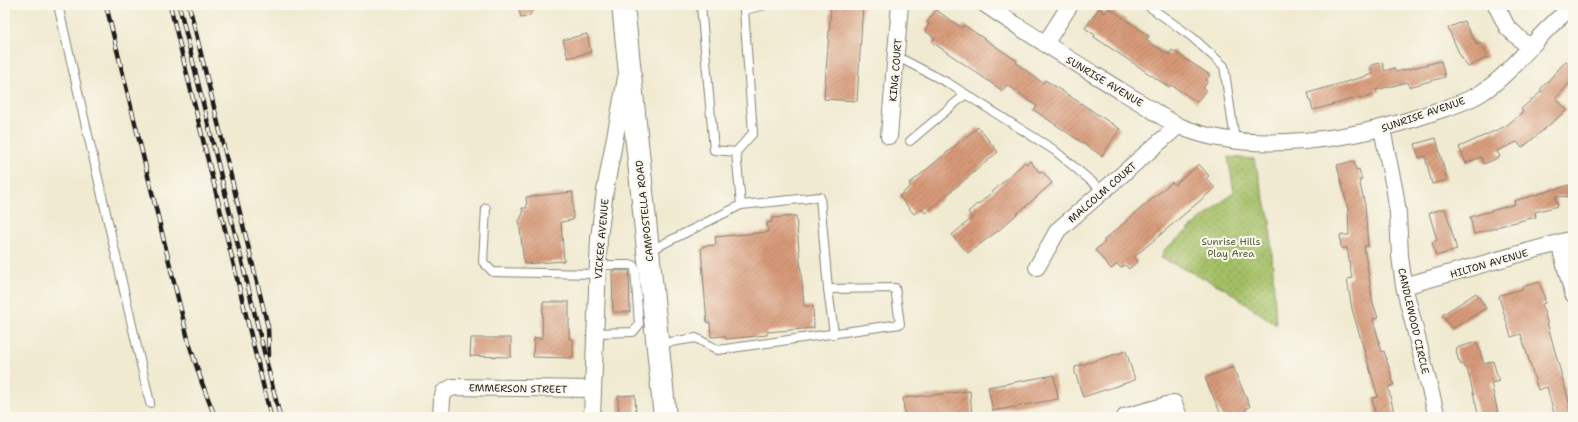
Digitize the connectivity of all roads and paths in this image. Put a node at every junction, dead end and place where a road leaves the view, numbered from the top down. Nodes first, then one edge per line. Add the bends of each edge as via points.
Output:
1 (58, 5) edge
2 (623, 5) edge
3 (701, 5) edge
4 (765, 5) edge
5 (900, 5) edge
6 (986, 5) edge
7 (1070, 5) edge
8 (1147, 5) edge
9 (1496, 5) edge
10 (1573, 7) edge
11 (1045, 44) junction
12 (1530, 48) junction
13 (896, 56) junction
14 (628, 63) junction
15 (966, 94) junction
16 (1178, 126) junction
17 (1382, 129) junction
18 (889, 136) dead end
19 (1235, 140) junction
20 (910, 141) dead end
21 (736, 152) junction
22 (1103, 190) junction
23 (741, 205) junction
24 (486, 208) dead end
25 (1566, 241) edge
26 (648, 252) junction
27 (1037, 267) dead end
28 (597, 269) junction
29 (1404, 286) junction
30 (828, 290) junction
31 (1573, 294) edge
32 (595, 333) junction
33 (834, 334) junction
34 (658, 344) junction
35 (592, 389) junction
36 (150, 403) dead end
37 (1176, 410) edge
38 (441, 417) edge
39 (592, 417) edge
40 (665, 417) edge
41 (1125, 417) edge
42 (1437, 417) edge

1 - 36 lane
2 - 14 main road, CAMPOSTELLA ROAD
3 - 21 lane via 714,150
4 - 21 lane via 744,10 753,133
5 - 13 street, KING COURT
6 - 11 street, SUNRISE AVENUE
7 - 11 street
8 - 19 lane via 1192,36 1224,66
9 - 12 street via 1507,27
10 - 12 street, SUNRISE AVENUE via 1549,27
11 - 16 street, SUNRISE AVENUE
12 - 17 street, SUNRISE AVENUE via 1507,73 1480,94
13 - 15 lane
13 - 18 street, KING COURT
14 - 26 main road, CAMPOSTELLA ROAD
14 - 28 street, VICKER AVENUE via 605,191
15 - 20 lane
15 - 22 lane via 1054,150
16 - 19 street, SUNRISE AVENUE
16 - 22 street, MALCOLM COURT
17 - 19 street, SUNRISE AVENUE via 1317,140
17 - 29 street, CANDLEWOOD CIRCLE via 1395,192
21 - 23 lane
22 - 27 street, MALCOLM COURT via 1058,230
23 - 26 lane
23 - 30 lane via 820,197
24 - 28 lane via 484,262 493,272
25 - 29 street, HILTON AVENUE
25 - 31 street
26 - 34 main road, CAMPOSTELLA ROAD
28 - 32 street, VICKER AVENUE
28 - 32 lane via 633,265 636,270 639,325 633,332
29 - 42 street, CANDLEWOOD CIRCLE
30 - 33 lane
30 - 33 lane via 895,288 900,324
32 - 35 street, VICKER AVENUE
33 - 34 lane via 718,350 696,338
34 - 40 main road, CAMPOSTELLA ROAD
35 - 38 street, EMMERSON STREET via 453,388 444,392
35 - 39 street, VICKER AVENUE
37 - 41 street

